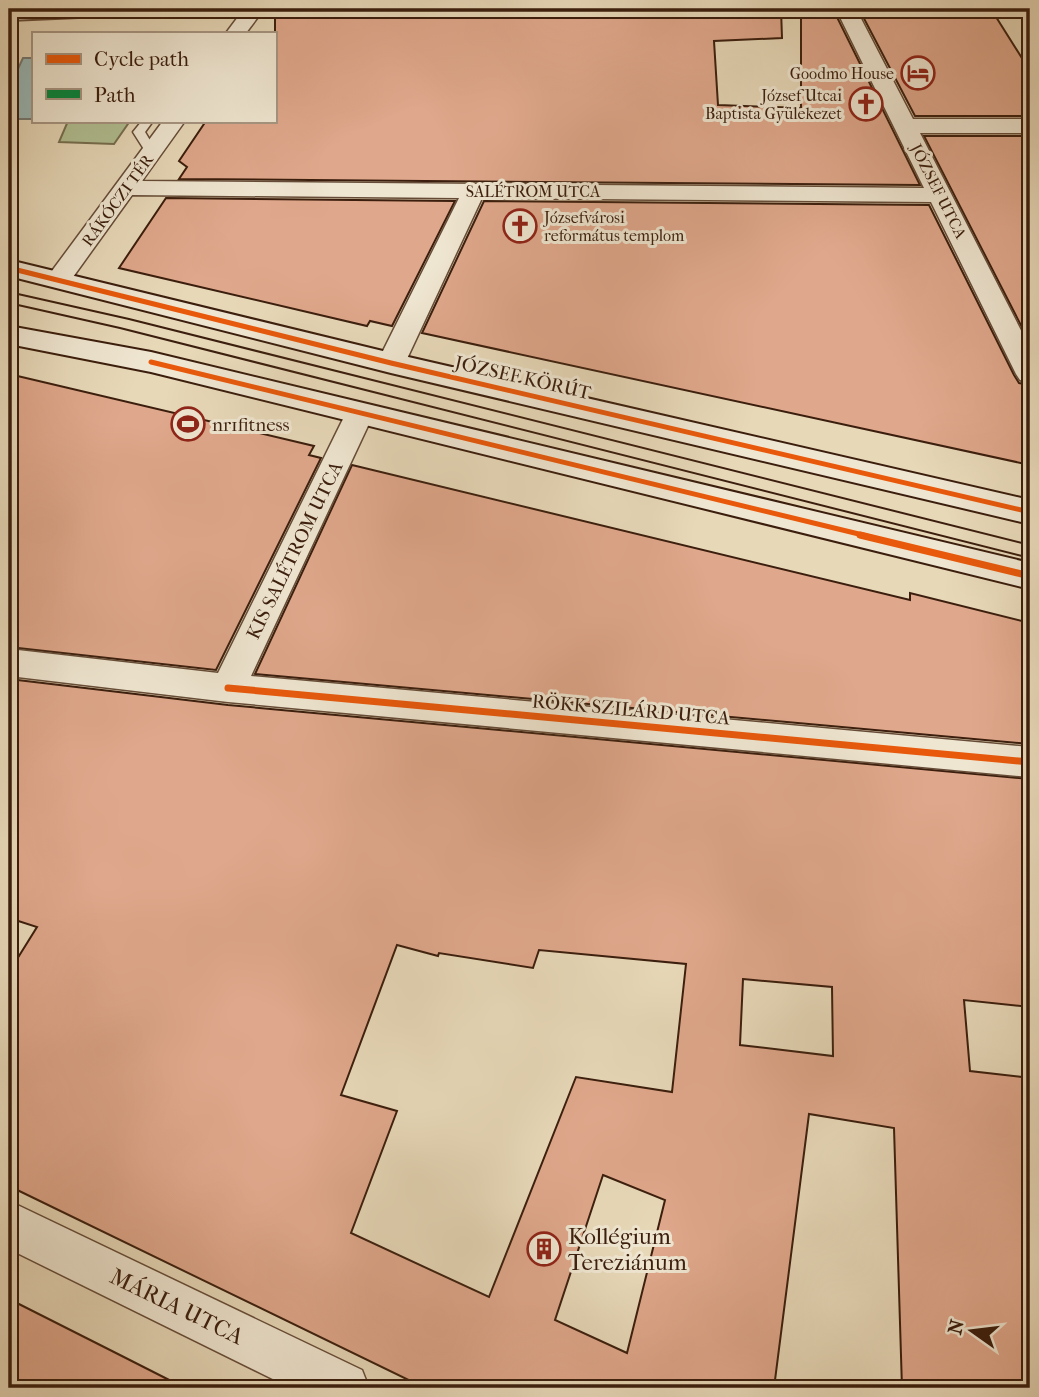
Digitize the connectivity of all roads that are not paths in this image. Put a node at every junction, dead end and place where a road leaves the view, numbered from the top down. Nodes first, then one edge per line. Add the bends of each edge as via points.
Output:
1 (172, 9) edge
2 (254, 9) edge
3 (846, 9) edge
4 (9, 16) edge
5 (237, 32) edge
6 (146, 122) edge
7 (173, 122) edge
8 (906, 126) junction
9 (1030, 126) edge
10 (151, 152) junction
11 (125, 188) junction
12 (474, 191) junction
13 (941, 195) junction
14 (9, 268) edge
15 (59, 279) junction
16 (9, 335) edge
17 (391, 363) junction
18 (1030, 374) edge
19 (360, 413) junction
20 (1030, 512) edge
21 (1030, 576) edge
22 (9, 663) edge
23 (228, 688) junction
24 (1030, 762) edge
25 (9, 1224) edge
26 (344, 1388) edge

1 - 4 street
2 - 5 street
3 - 8 street, JÓZSEF UTCA
6 - 10 lane via 139,132
7 - 10 street, RÁKÓCZI TÉR
8 - 9 street
8 - 13 street, JÓZSEF UTCA
10 - 11 street, RÁKÓCZI TÉR
11 - 12 street, SALÉTROM UTCA
11 - 15 street, RÁKÓCZI TÉR
12 - 13 street, SALÉTROM UTCA
12 - 17 street
13 - 18 street, JÓZSEF UTCA
14 - 15 main road, JÓZSEF KÖRÚT
15 - 17 main road, JÓZSEF KÖRÚT
16 - 19 main road via 151,362
17 - 20 main road, JÓZSEF KÖRÚT
19 - 21 main road
19 - 23 street, KIS SALÉTROM UTCA
22 - 23 street, RÖKK SZILÁRD UTCA
23 - 24 street, RÖKK SZILÁRD UTCA
25 - 26 street, MÁRIA UTCA

